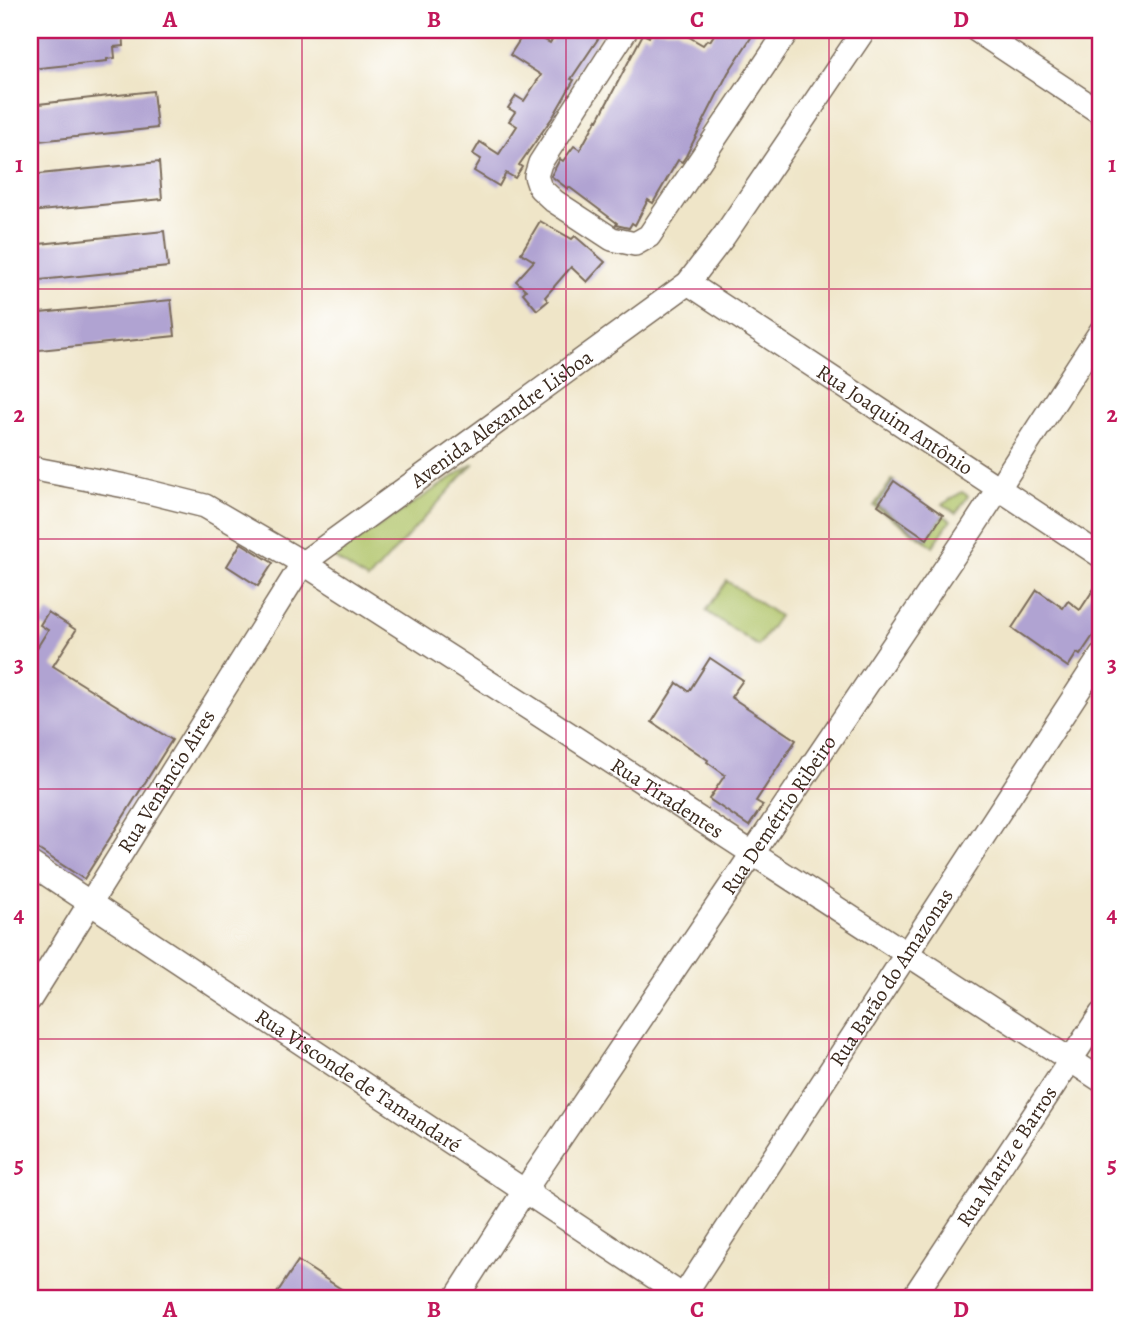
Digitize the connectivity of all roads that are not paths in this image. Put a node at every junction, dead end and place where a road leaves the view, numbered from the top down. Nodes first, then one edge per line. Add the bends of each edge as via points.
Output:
1 (626, 30) edge
2 (788, 30) edge
3 (864, 30) edge
4 (976, 30) edge
5 (1101, 113) edge
6 (688, 284) junction
7 (1101, 331) edge
8 (30, 468) edge
9 (999, 489) junction
10 (1101, 555) edge
11 (303, 563) junction
12 (1101, 656) edge
13 (752, 853) junction
14 (30, 863) edge
15 (89, 902) junction
16 (906, 954) junction
17 (30, 999) edge
18 (1101, 1014) edge
19 (1070, 1060) junction
20 (1101, 1080) edge
21 (525, 1190) junction
22 (456, 1298) edge
23 (684, 1298) edge
24 (913, 1298) edge

1 - 2 street via 536,176 540,188 554,201 612,239 635,244 649,236
3 - 6 street, Avenida Alexandre Lisboa
4 - 5 street
6 - 9 street, Rua Joaquim Antônio
6 - 11 street, Avenida Alexandre Lisboa
7 - 9 street, Rua Demétrio Ribeiro
8 - 11 street via 205,506
9 - 10 street, Rua Joaquim Antônio
9 - 13 street, Rua Demétrio Ribeiro
11 - 13 street, Rua Tiradentes
11 - 15 street, Rua Venâncio Aires
12 - 16 street, Rua Barão do Amazonas
13 - 16 street, Rua Tiradentes
13 - 21 street, Rua Demétrio Ribeiro
14 - 15 street, Rua Visconde de Tamandaré
15 - 17 street, Rua Venâncio Aires
15 - 21 street, Rua Visconde de Tamandaré
16 - 19 street, Rua Tiradentes
16 - 23 street, Rua Barão do Amazonas
18 - 19 street, Rua Mariz e Barros
19 - 20 street, Rua Tiradentes
19 - 24 street, Rua Mariz e Barros
21 - 22 street, Rua Demétrio Ribeiro
21 - 23 street, Rua Visconde de Tamandaré

